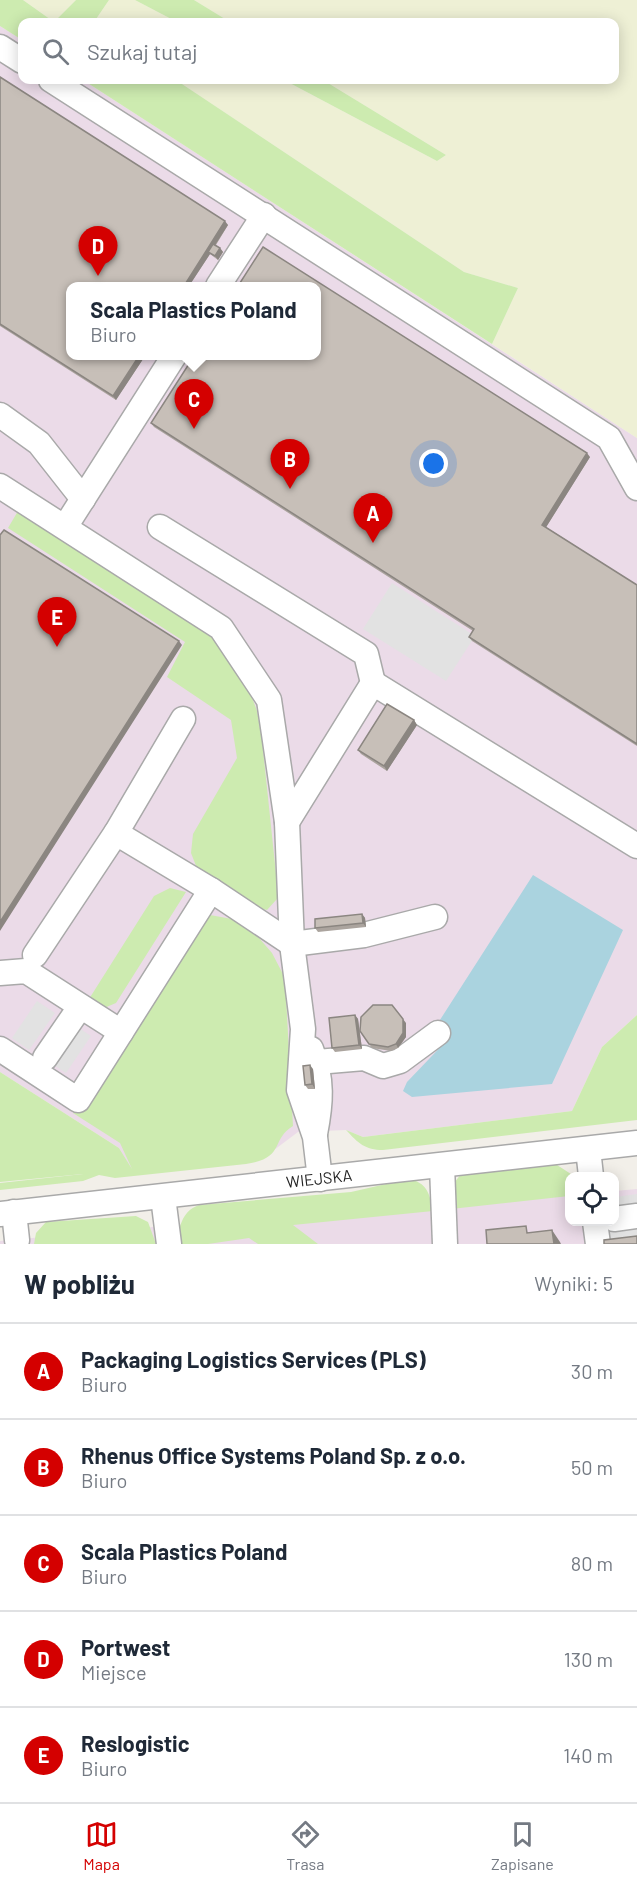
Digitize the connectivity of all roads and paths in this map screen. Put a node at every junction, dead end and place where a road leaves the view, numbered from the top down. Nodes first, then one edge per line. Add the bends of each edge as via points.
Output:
1 (0, 47) edge
2 (18, 59) edge
3 (57, 84) edge
4 (264, 214) junction
5 (221, 282) edge
6 (171, 360) edge
7 (0, 415) edge
8 (637, 488) edge
9 (3, 494) edge
10 (83, 499) junction
11 (65, 527) junction
12 (160, 527) dead end
13 (373, 683) junction
14 (183, 718) dead end
15 (287, 822) junction
16 (116, 833) junction
17 (637, 846) edge
18 (211, 890) junction
19 (435, 917) dead end
20 (292, 944) junction
21 (35, 955) dead end
22 (0, 973) edge
23 (80, 1007) junction
24 (303, 1029) junction
25 (121, 1032) junction
26 (438, 1033) dead end
27 (0, 1049) edge
28 (45, 1058) dead end
29 (317, 1062) junction
30 (315, 1137) junction
31 (637, 1143) edge
32 (588, 1149) junction
33 (442, 1166) junction
34 (591, 1172) edge
35 (320, 1179) junction
36 (163, 1197) junction
37 (7, 1213) edge
38 (637, 1216) edge
39 (619, 1218) edge
40 (596, 1226) edge
41 (17, 1240) dead end
42 (168, 1244) edge
43 (445, 1244) edge
44 (598, 1244) edge

1 - 2 street
3 - 4 street
4 - 5 street
4 - 8 street via 609,438
6 - 10 street
7 - 10 street via 39,442
9 - 11 street
10 - 11 street
11 - 15 street via 221,628 268,700
12 - 13 street via 366,654
13 - 15 street
13 - 17 street
14 - 16 street
15 - 20 street
16 - 18 street
16 - 21 street
18 - 20 street
18 - 25 street
19 - 20 street via 364,935
20 - 24 street
22 - 23 street via 26,971
23 - 25 street
23 - 28 street
24 - 29 street
24 - 30 street via 299,1090
25 - 27 street via 78,1100
26 - 29 street via 400,1060 383,1066 364,1058
29 - 30 street via 322,1100
30 - 35 street
31 - 32 street, WIEJSKA
32 - 33 street, WIEJSKA
32 - 34 street
33 - 35 street, WIEJSKA
33 - 43 street
35 - 36 street, WIEJSKA
36 - 37 street, WIEJSKA
36 - 42 street
37 - 41 street
38 - 39 street
40 - 44 street

